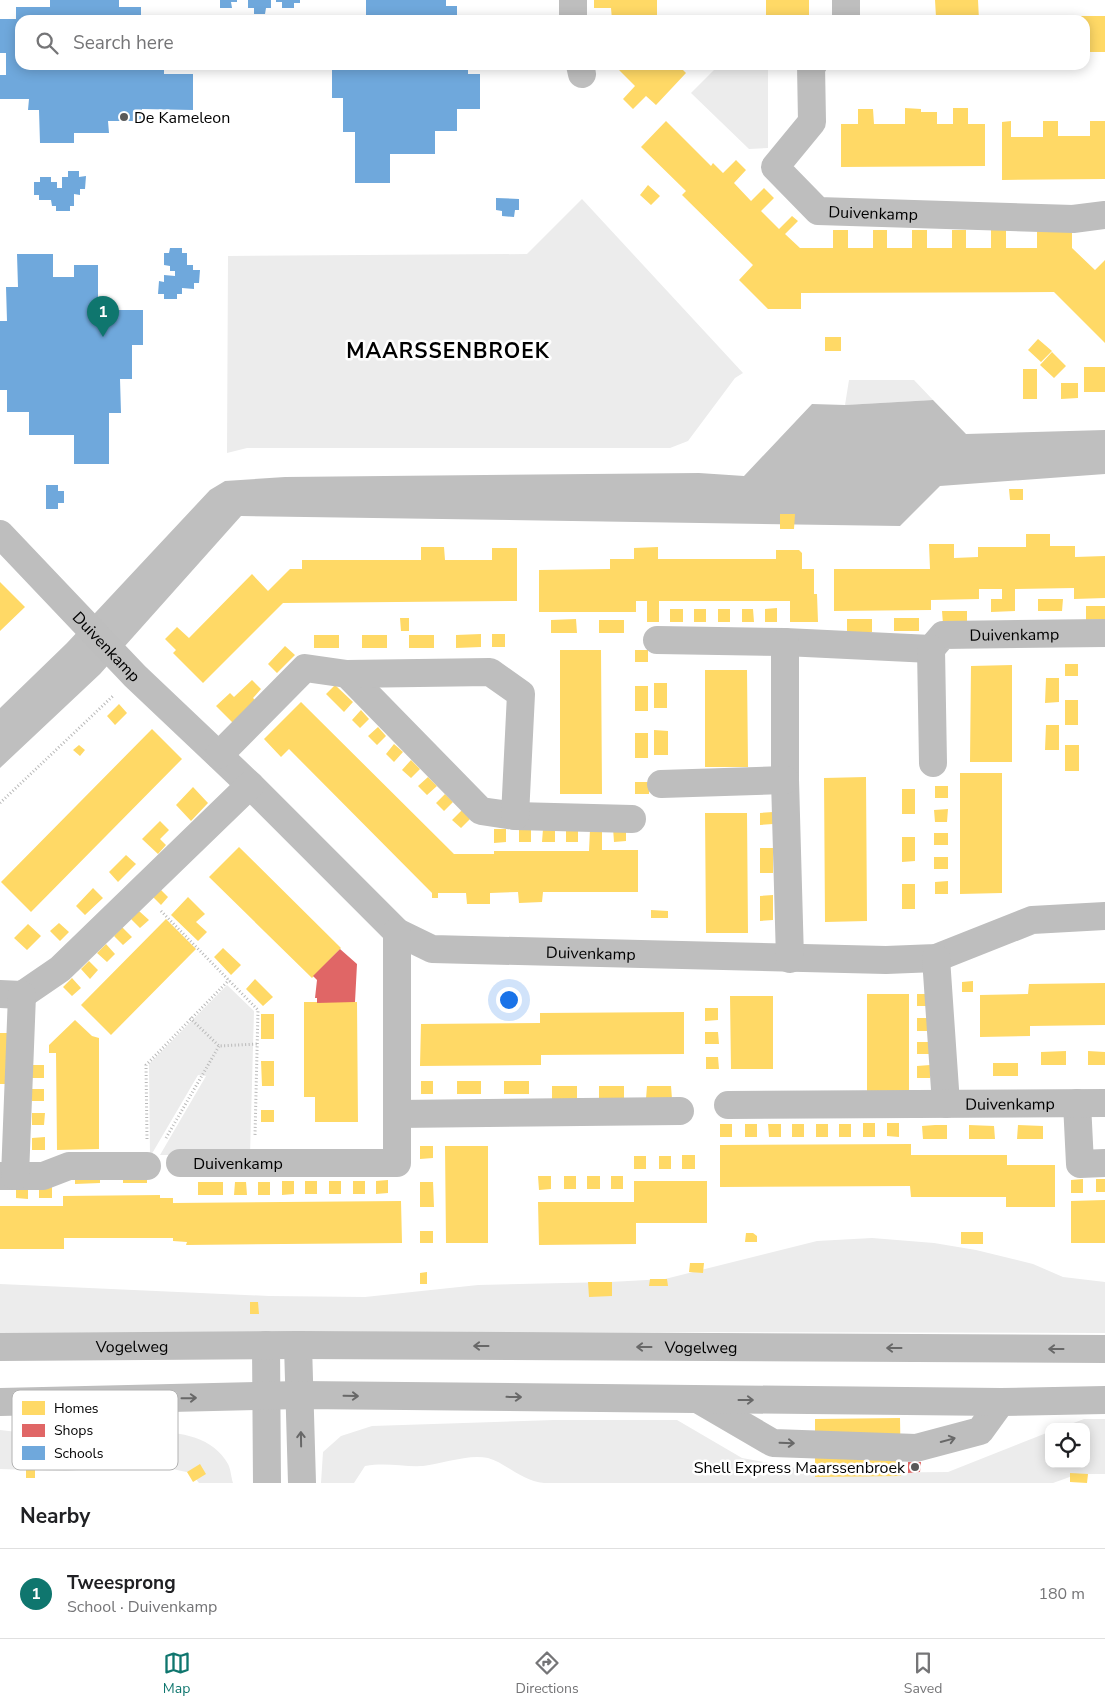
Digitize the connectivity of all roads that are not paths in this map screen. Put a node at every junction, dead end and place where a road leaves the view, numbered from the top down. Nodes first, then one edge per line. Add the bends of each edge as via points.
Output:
1 (572, 0) edge
2 (846, 0) edge
3 (573, 15) edge
4 (846, 15) edge
5 (811, 70) edge
6 (1105, 215) edge
7 (0, 534) edge
8 (1105, 633) edge
9 (657, 640) dead end
10 (785, 642) junction
11 (931, 649) junction
12 (347, 674) junction
13 (218, 755) junction
14 (932, 763) dead end
15 (785, 780) junction
16 (661, 784) dead end
17 (250, 785) junction
18 (515, 816) junction
19 (632, 818) dead end
20 (1105, 916) edge
21 (396, 932) junction
22 (936, 958) junction
23 (790, 960) junction
24 (11, 994) edge
25 (1076, 1103) junction
26 (1105, 1103) edge
27 (946, 1104) junction
28 (728, 1105) dead end
29 (680, 1111) dead end
30 (397, 1114) junction
31 (180, 1163) dead end
32 (1105, 1163) edge
33 (147, 1166) road end
34 (7, 1176) edge
35 (266, 1345) junction
36 (298, 1345) junction
37 (0, 1347) edge
38 (1105, 1349) edge
39 (301, 1395) junction
40 (266, 1396) junction
41 (178, 1398) edge
42 (697, 1399) junction
43 (1105, 1400) edge
44 (1001, 1402) junction
45 (267, 1483) edge
46 (302, 1483) edge

1 - 3 street
2 - 4 street
5 - 6 street, Duivenkamp via 812,122 775,167 818,211 1073,219
7 - 13 street, Duivenkamp via 75,616
8 - 11 street, Duivenkamp via 943,635
9 - 10 street
10 - 11 street
10 - 15 street
11 - 14 street
12 - 13 street via 306,668
12 - 18 street via 481,811
12 - 18 street via 490,672 521,694
13 - 17 street, Duivenkamp
15 - 16 street
15 - 23 street
17 - 21 street, Duivenkamp
17 - 24 street via 60,969
18 - 19 street
20 - 22 street, Duivenkamp via 1032,920
21 - 23 street, Duivenkamp via 432,949
21 - 30 street, Duivenkamp
22 - 23 street, Duivenkamp
22 - 27 street, Duivenkamp
24 - 34 street
25 - 26 street, Duivenkamp
25 - 27 street, Duivenkamp
25 - 32 street, Duivenkamp via 1080,1164
27 - 28 street, Duivenkamp
29 - 30 street
30 - 31 street, Duivenkamp via 397,1163
33 - 34 street via 69,1166 43,1176
35 - 36 street, Vogelweg
35 - 37 street, Vogelweg
35 - 40 street
38 -> 36 street, Vogelweg
36 - 39 street
39 - 40 street
39 -> 42 street
46 -> 39 street
41 -> 40 street
40 - 45 street
42 -> 44 street
42 -> 44 street via 773,1443 916,1448 980,1431
43 - 44 street

